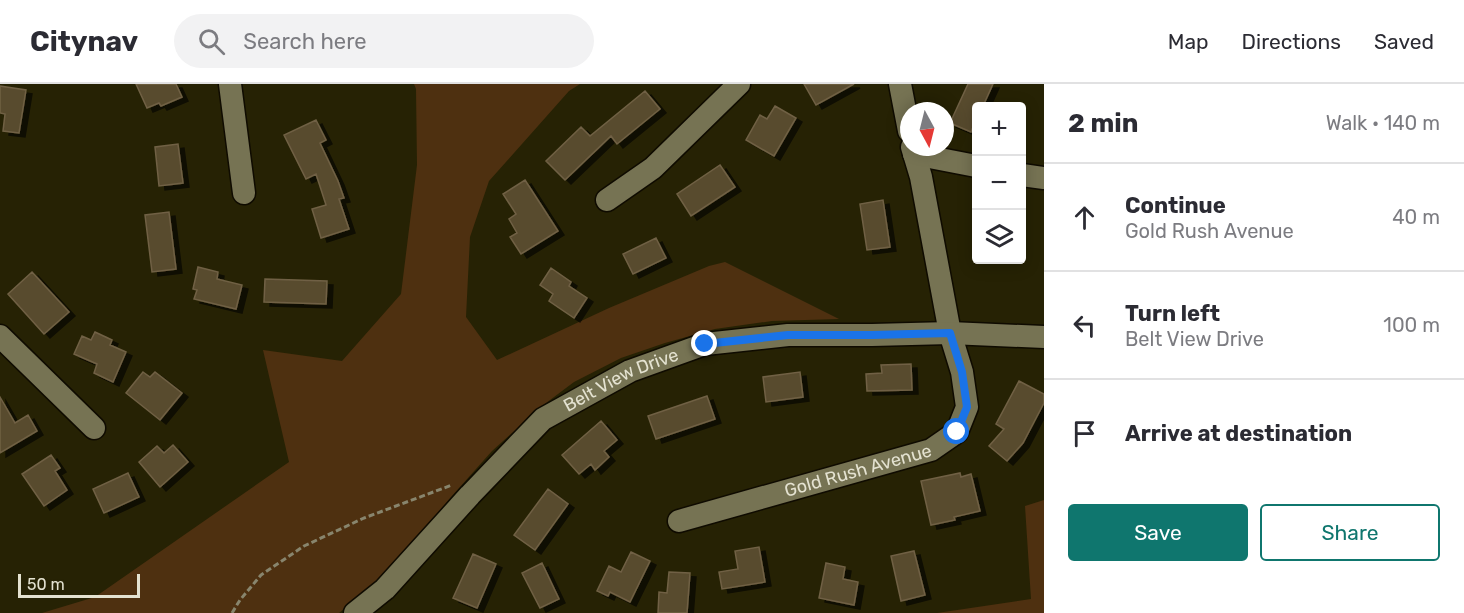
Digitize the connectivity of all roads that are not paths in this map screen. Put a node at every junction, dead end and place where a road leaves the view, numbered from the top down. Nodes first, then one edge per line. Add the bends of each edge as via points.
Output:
1 (230, 84) edge
2 (739, 84) edge
3 (900, 84) edge
4 (903, 102) edge
5 (915, 156) edge
6 (934, 156) edge
7 (972, 165) edge
8 (1026, 176) edge
9 (1044, 178) edge
10 (244, 193) dead end
11 (607, 200) dead end
12 (950, 333) junction
13 (0, 336) edge
14 (1044, 337) edge
15 (94, 428) dead end
16 (679, 521) dead end
17 (355, 613) edge

1 - 10 street
2 - 11 street via 653,168
3 - 4 street
5 - 12 street, Gold Rush Avenue
6 - 7 street
8 - 9 street
12 - 14 street, Belt View Drive
12 - 16 street, Gold Rush Avenue via 967,407 957,432 931,450
12 - 17 street, Belt View Drive via 788,335 705,344 630,371 543,419 385,589
13 - 15 street

